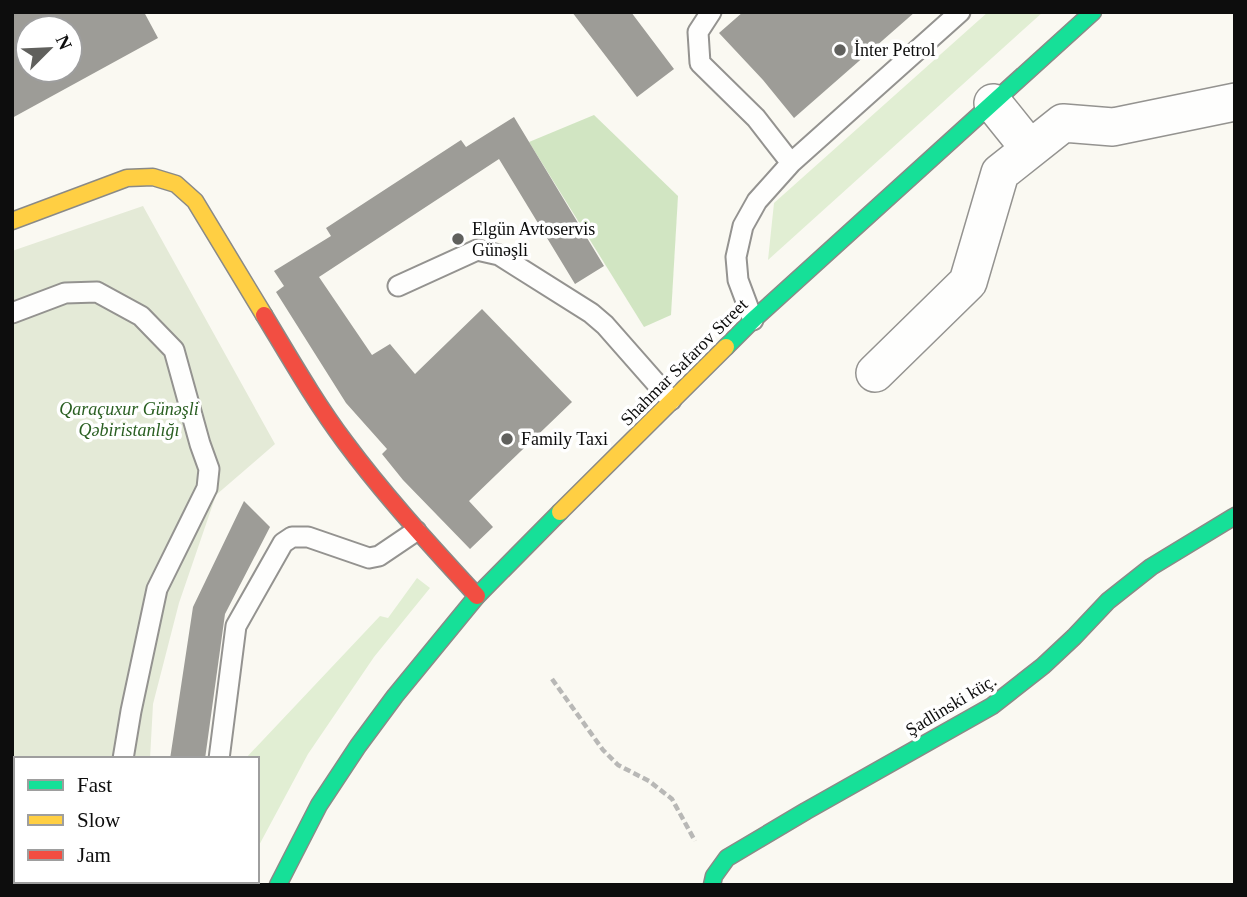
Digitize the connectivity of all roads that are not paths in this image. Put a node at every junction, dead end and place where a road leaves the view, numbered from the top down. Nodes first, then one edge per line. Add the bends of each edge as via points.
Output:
1 (711, 12) edge
2 (960, 12) edge
3 (1093, 12) edge
4 (1235, 102) edge
5 (993, 103) junction
6 (1030, 149) junction
7 (791, 163) junction
8 (12, 221) edge
9 (398, 286) dead end
10 (12, 313) edge
11 (753, 320) junction
12 (875, 373) dead end
13 (671, 400) junction
14 (1235, 516) edge
15 (416, 531) junction
16 (477, 596) junction
17 (123, 757) edge
18 (219, 757) edge
19 (713, 880) edge
20 (278, 885) edge

1 - 7 lane via 698,32 699,63 756,118
2 - 7 lane
3 - 5 street, Shahmar Safarov Street
4 - 6 street via 1113,127 1063,123
5 - 6 street
5 - 11 street, Shahmar Safarov Street
6 - 12 street via 1000,173 968,282
7 - 11 lane via 757,201 743,226 736,257 737,280
8 - 15 street via 127,178 153,177 176,184 195,201 344,441
9 - 13 lane via 477,250 499,255 591,313
10 - 17 lane via 65,293 97,292 141,317 174,350 209,469 207,488 158,589
11 - 13 street, Shahmar Safarov Street
13 - 16 street, Shahmar Safarov Street
14 - 19 street, Şadlinski küç. via 1151,567 992,706 727,859
15 - 16 street
15 - 18 lane via 369,558 308,537 292,537 283,543 236,626
16 - 20 street, Shahmar Safarov Street via 358,746 319,805

